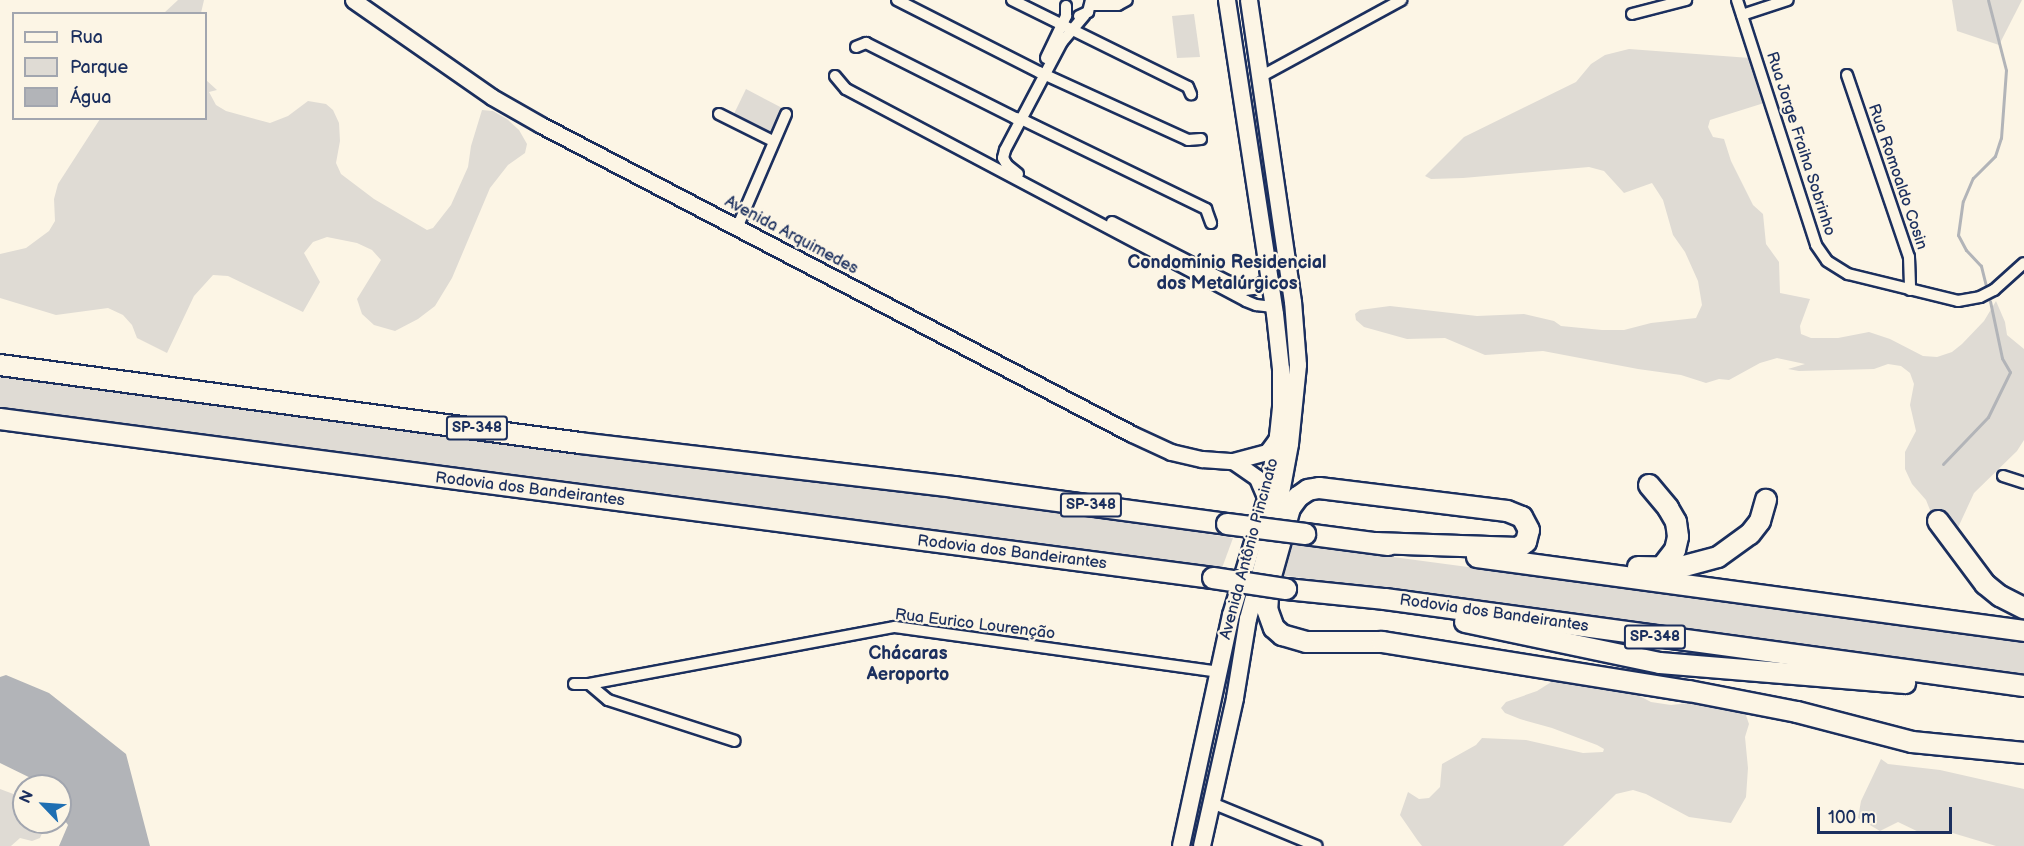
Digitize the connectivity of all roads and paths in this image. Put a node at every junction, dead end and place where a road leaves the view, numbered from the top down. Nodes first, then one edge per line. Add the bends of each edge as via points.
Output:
1 (352, 0) edge
2 (897, 0) edge
3 (1013, 0) edge
4 (1127, 0) edge
5 (1227, 0) edge
6 (1249, 0) edge
7 (1401, 0) edge
8 (1686, 0) edge
9 (1737, 0) edge
10 (1788, 0) edge
11 (1091, 2) edge
12 (1067, 3) edge
13 (1632, 14) dead end
14 (1085, 15) junction
15 (1742, 15) junction
16 (1062, 26) junction
17 (1075, 30) junction
18 (856, 47) dead end
19 (1042, 72) junction
20 (1847, 75) dead end
21 (836, 76) dead end
22 (1260, 77) junction
23 (1191, 94) dead end
24 (719, 114) dead end
25 (786, 114) dead end
26 (1018, 118) junction
27 (1201, 139) dead end
28 (773, 141) junction
29 (991, 166) junction
30 (1211, 223) dead end
31 (737, 228) junction
32 (2023, 265) edge
33 (1269, 278) junction
34 (1289, 278) junction
35 (1910, 290) junction
36 (1273, 307) junction
37 (0, 352) edge
38 (0, 365) edge
39 (137, 382) junction
40 (0, 419) edge
41 (1278, 436) junction
42 (1233, 461) junction
43 (2003, 476) dead end
44 (2024, 483) edge
45 (1648, 486) dead end
46 (1266, 499) junction
47 (1766, 500) dead end
48 (1938, 521) dead end
49 (1375, 543) junction
50 (1545, 567) junction
51 (1661, 568) junction
52 (2024, 608) edge
53 (2024, 631) edge
54 (1218, 672) junction
55 (573, 684) dead end
56 (589, 684) junction
57 (2024, 687) edge
58 (735, 741) dead end
59 (2024, 753) edge
60 (1212, 803) junction
61 (1189, 814) junction
62 (1182, 845) edge
63 (1202, 846) edge
64 (1317, 846) edge

1 - 31 main road, Avenida Arquimedes via 492,97
2 - 19 street
3 - 16 street
4 - 11 street via 1118,5
5 - 33 main road, Avenida Antônio Pincinato
6 - 22 main road, Avenida Antônio Pincinato
7 - 22 street
8 - 13 street
9 - 15 street, Rua Jorge Fraiha Sobrinho
10 - 15 street
11 - 14 street
12 - 14 street via 1073,15
12 - 16 street
14 - 17 street
15 - 35 street, Rua Jorge Fraiha Sobrinho via 1819,251 1840,271
16 - 17 street
16 - 19 street
17 - 19 street
17 - 23 street via 1188,87
18 - 26 street via 866,43
19 - 26 street
19 - 27 street via 1188,140
20 - 35 street, Rua Romoaldo Cosin via 1909,257
21 - 29 street via 846,89
22 - 34 main road, Avenida Antônio Pincinato
24 - 28 street
25 - 28 street
26 - 29 street
26 - 30 street via 1206,209
26 - 33 street via 1003,158 1012,170 1245,290
28 - 31 street
29 - 36 street via 1256,306
31 - 42 main road, Avenida Arquimedes via 1132,434 1171,452
32 - 35 street, Rua Jorge Fraiha Sobrinho via 2000,286 1972,299 1952,300
33 - 36 main road, Avenida Antônio Pincinato
34 - 36 main road via 1283,297
34 - 60 main road, Avenida Antônio Pincinato via 1298,365 1290,444 1279,504 1248,619
36 - 41 main road, Avenida Antônio Pincinato via 1281,369
37 - 39 highway
38 - 39 highway, SP-348
39 - 49 highway, SP-348, bridge via 580,443 954,487
40 - 57 highway, Rodovia dos Bandeirantes, bridge via 1385,599 1431,614 1660,663 1933,685
41 - 42 main road, Avenida Arquimedes via 1267,452
41 - 46 main road, Avenida Antônio Pincinato
42 - 46 main road via 1257,478
43 - 44 street
45 - 51 highway via 1676,522 1675,550
46 - 54 main road, Avenida Antônio Pincinato
47 - 51 highway via 1760,521 1737,546 1697,565
48 - 52 highway via 1985,584
49 - 50 highway, SP-348
49 - 59 highway via 1518,548 1526,542 1529,530 1522,517 1507,511 1319,488 1308,490 1290,508 1269,583 1268,609 1274,628 1288,638 1306,642 1400,645 1689,691 1797,712 1912,742
50 - 51 highway via 1582,563
50 - 53 highway, SP-348
54 - 56 street, Rua Eurico Lourenção via 895,627
54 - 61 main road, Avenida Antônio Pincinato
55 - 56 street, Rua Eurico Lourenção
56 - 58 street via 609,700
60 - 61 main road via 1202,804
60 - 63 main road, Avenida Antônio Pincinato
60 - 64 street
61 - 62 main road, Avenida Antônio Pincinato

